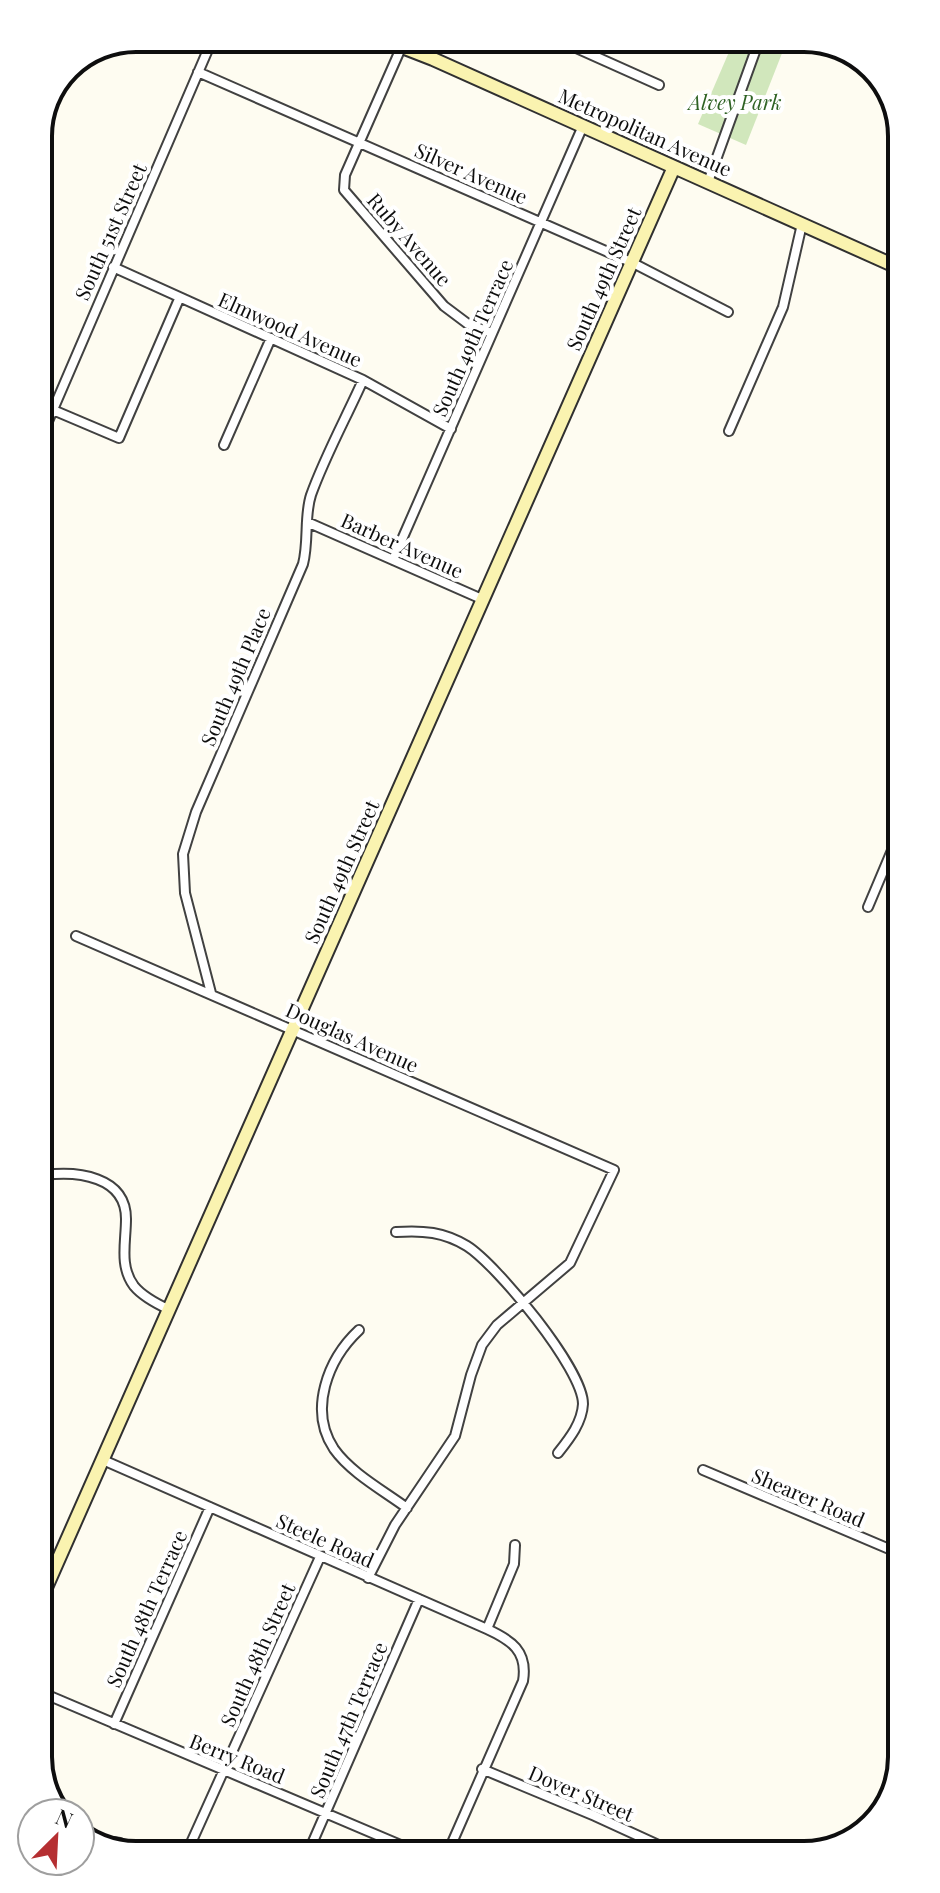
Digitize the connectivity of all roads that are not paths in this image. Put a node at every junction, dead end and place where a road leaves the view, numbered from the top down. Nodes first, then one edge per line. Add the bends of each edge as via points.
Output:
1 (207, 52) edge
2 (399, 52) edge
3 (411, 52) edge
4 (420, 52) edge
5 (585, 52) edge
6 (755, 52) edge
7 (419, 55) junction
8 (198, 72) junction
9 (659, 85) dead end
10 (582, 128) junction
11 (359, 143) junction
12 (674, 167) junction
13 (708, 182) junction
14 (541, 223) junction
15 (802, 224) junction
16 (633, 263) junction
17 (888, 263) edge
18 (113, 267) junction
19 (179, 299) junction
20 (728, 312) dead end
21 (492, 333) junction
22 (271, 338) junction
23 (363, 380) junction
24 (53, 410) joint
25 (451, 429) junction
26 (729, 431) dead end
27 (224, 445) dead end
28 (307, 522) junction
29 (393, 560) junction
30 (484, 600) junction
31 (888, 860) edge
32 (868, 907) dead end
33 (76, 936) dead end
34 (211, 993) junction
35 (294, 1030) junction
36 (52, 1174) edge
37 (396, 1232) dead end
38 (523, 1303) junction
39 (170, 1310) junction
40 (359, 1330) dead end
41 (558, 1453) dead end
42 (103, 1460) junction
43 (703, 1470) dead end
44 (210, 1507) junction
45 (407, 1508) junction
46 (515, 1545) dead end
47 (888, 1548) edge
48 (320, 1557) junction
49 (52, 1574) edge
50 (368, 1578) junction
51 (419, 1599) junction
52 (487, 1629) junction
53 (52, 1697) edge
54 (114, 1724) junction
55 (482, 1769) junction
56 (224, 1771) junction
57 (326, 1813) junction
58 (192, 1841) edge
59 (313, 1841) edge
60 (391, 1841) edge
61 (453, 1841) edge
62 (650, 1841) edge

1 - 8 street, South 51st Street
2 - 11 street
3 - 7 street, Metropolitan Avenue
4 - 7 street
5 - 9 street
6 - 13 street
7 - 10 street, Metropolitan Avenue
8 - 11 street, Silver Avenue
8 - 18 street, South 51st Street
10 - 12 street, Metropolitan Avenue
10 - 14 street, South 49th Terrace
11 - 14 street, Silver Avenue
11 - 21 street, Ruby Avenue via 344,190 444,306
12 - 13 street, Metropolitan Avenue
12 - 16 street, South 49th Street
13 - 15 street, Metropolitan Avenue
14 - 16 street, Silver Avenue
14 - 21 street, South 49th Terrace
15 - 17 street, Metropolitan Avenue
15 - 26 street via 783,307
16 - 20 street, Silver Avenue
16 - 30 street, South 49th Street
18 - 19 street, Elmwood Avenue
18 - 24 street, South 51st Street
19 - 22 street, Elmwood Avenue
19 - 24 street via 119,438
21 - 25 street, South 49th Terrace
22 - 23 street, Elmwood Avenue
22 - 27 street
23 - 25 street, Elmwood Avenue
23 - 28 street, South 49th Place via 310,498
25 - 29 street, South 49th Terrace
28 - 29 street, Barber Avenue
28 - 34 street, South 49th Place via 303,564 196,812 183,854 185,893
29 - 30 street, Barber Avenue
30 - 35 street, South 49th Street
31 - 32 street
33 - 34 street, Douglas Avenue
34 - 35 street, Douglas Avenue
35 - 38 street, Douglas Avenue via 614,1170 570,1263
35 - 39 street, South 49th Street
36 - 39 street via 85,1175 118,1193 126,1215 128,1274 142,1294
37 - 38 street via 436,1232 465,1245
38 - 41 street via 568,1363 583,1403 574,1432
38 - 45 street via 482,1345 455,1436
39 - 42 street, South 49th Street
40 - 45 street via 347,1341 324,1384 326,1434 336,1451
42 - 44 street, Steele Road
42 - 49 street, South 49th Street
43 - 47 street, Shearer Road
44 - 48 street, Steele Road
44 - 54 street, South 48th Terrace
45 - 50 street
46 - 52 street via 514,1564
48 - 50 street, Steele Road
48 - 56 street, South 48th Street
50 - 51 street, Steele Road
51 - 52 street, Steele Road
51 - 57 street, South 47th Terrace
52 - 55 street, Steele Road via 515,1645 525,1663 523,1681
53 - 54 street, Berry Road
54 - 56 street, Berry Road
55 - 61 street
55 - 62 street, Dover Street
56 - 57 street, Berry Road
56 - 58 street, South 48th Street
57 - 59 street, South 47th Terrace
57 - 60 street, Berry Road

